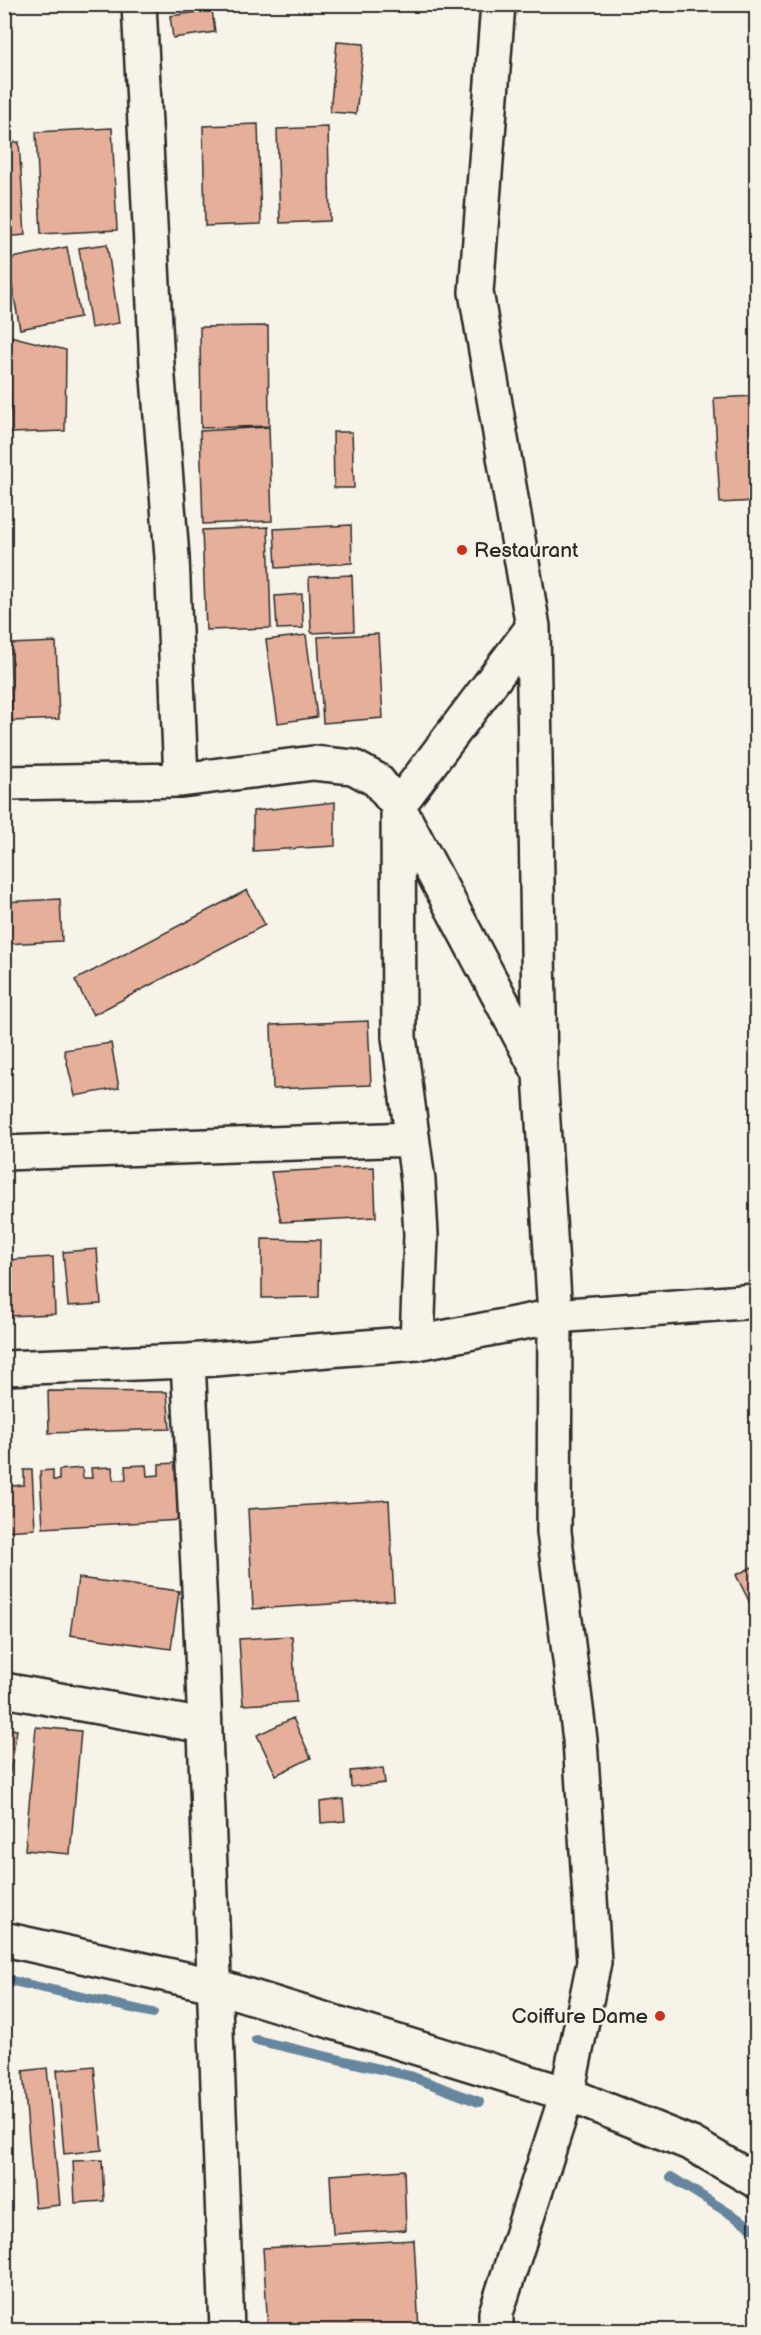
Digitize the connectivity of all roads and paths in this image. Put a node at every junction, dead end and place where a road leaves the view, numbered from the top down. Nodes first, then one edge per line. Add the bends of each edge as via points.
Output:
1 (139, 4) edge
2 (498, 4) edge
3 (533, 627) junction
4 (181, 780) junction
5 (4, 783) edge
6 (398, 806) junction
7 (540, 1074) junction
8 (412, 1139) junction
9 (4, 1153) edge
10 (756, 1301) edge
11 (555, 1316) junction
12 (417, 1344) junction
13 (188, 1361) junction
14 (4, 1368) edge
15 (4, 1690) edge
16 (204, 1726) junction
17 (4, 1939) edge
18 (213, 1985) junction
19 (567, 2094) junction
20 (756, 2181) edge
21 (227, 2331) edge
22 (496, 2331) edge

1 - 4 street via 157,364 172,557
2 - 3 street via 476,292
3 - 6 street
3 - 7 street
4 - 5 street
4 - 6 street via 313,763 352,767 377,780
6 - 7 street
6 - 8 street via 399,1037
7 - 11 street
8 - 9 street
8 - 12 street via 421,1235
10 - 11 street
11 - 12 street
11 - 19 street via 554,1532 580,1740 594,1962
12 - 13 street
13 - 14 street
13 - 16 street
15 - 16 street
16 - 18 street
17 - 18 street
18 - 19 street
18 - 21 street
19 - 20 street via 692,2144
19 - 22 street via 496,2313

